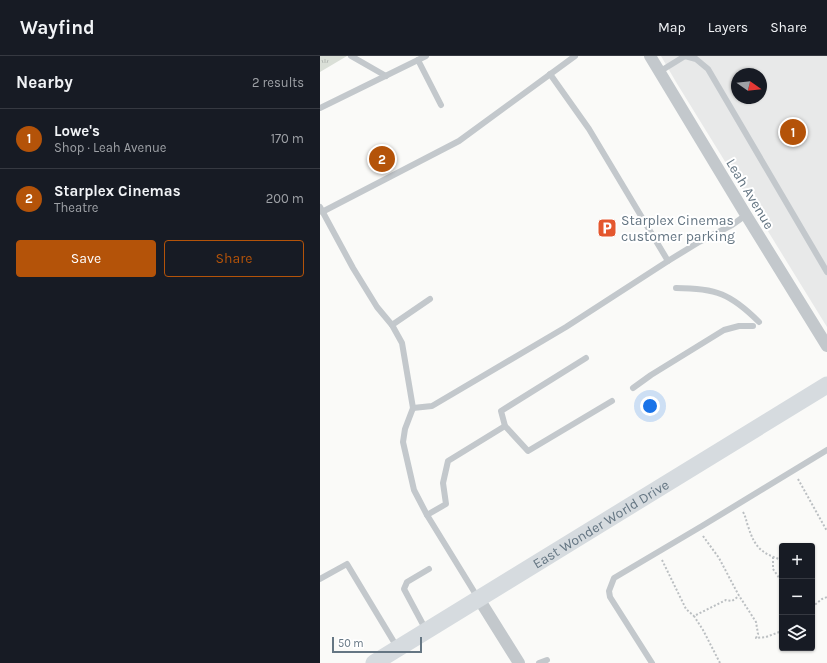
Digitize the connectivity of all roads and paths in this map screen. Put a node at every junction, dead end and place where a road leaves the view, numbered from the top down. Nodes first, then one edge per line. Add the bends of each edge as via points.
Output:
1 (351, 56) edge
2 (426, 56) edge
3 (575, 56) edge
4 (650, 56) edge
5 (418, 60) junction
6 (660, 72) junction
7 (550, 74) junction
8 (386, 76) junction
9 (441, 105) dead end
10 (320, 108) edge
11 (321, 209) edge
12 (746, 216) junction
13 (668, 261) junction
14 (827, 272) edge
15 (676, 288) dead end
16 (430, 299) dead end
17 (759, 322) dead end
18 (392, 325) junction
19 (753, 326) dead end
20 (827, 346) edge
21 (586, 358) dead end
22 (827, 385) edge
23 (633, 388) dead end
24 (612, 401) dead end
25 (413, 408) junction
26 (505, 426) junction
27 (827, 450) edge
28 (793, 470) junction
29 (738, 504) junction
30 (427, 515) junction
31 (698, 528) junction
32 (827, 531) edge
33 (658, 552) junction
34 (773, 557) junction
35 (779, 559) edge
36 (429, 569) dead end
37 (320, 579) edge
38 (780, 579) edge
39 (739, 596) junction
40 (827, 597) edge
41 (478, 599) junction
42 (815, 605) edge
43 (694, 616) junction
44 (426, 631) junction
45 (779, 632) edge
46 (398, 648) junction
47 (547, 660) dead end
48 (374, 663) edge
49 (519, 663) edge
50 (539, 663) edge
51 (652, 663) edge
52 (720, 663) edge

1 - 8 lane
2 - 5 lane
3 - 7 lane
4 - 6 street, Leah Avenue
5 - 8 lane
5 - 9 lane
6 - 12 street, Leah Avenue
6 - 14 lane via 685,56 696,59 708,69
7 - 11 lane via 459,141
7 - 13 lane via 589,129
8 - 10 lane
11 - 18 lane via 353,268
12 - 13 lane
12 - 20 street, Leah Avenue
13 - 25 lane via 566,327 432,406
15 - 17 lane via 700,288 723,294 735,300
16 - 18 lane
18 - 25 lane via 402,343
19 - 23 lane via 725,329
21 - 26 lane via 501,411
22 - 41 main road, East Wonder World Drive
24 - 26 lane via 528,451
25 - 30 lane via 404,428 403,442 414,490
26 - 30 lane via 448,461 443,483 446,504
27 - 28 lane
28 - 29 lane
28 - 32 path
29 - 31 lane
29 - 34 path via 747,518 747,525 757,546 764,554
30 - 41 lane
31 - 33 lane
31 - 39 path via 726,570
33 - 43 path via 686,609
33 - 51 lane via 614,578 609,591 610,597
34 - 35 path
34 - 38 path via 773,569
36 - 44 lane via 407,582 404,590
37 - 46 lane via 347,564
39 - 43 path
39 - 45 path via 756,622 756,638
40 - 42 path
41 - 44 main road, East Wonder World Drive
41 - 49 street
43 - 52 path
44 - 46 main road, East Wonder World Drive
46 - 48 main road, East Wonder World Drive
47 - 50 lane

